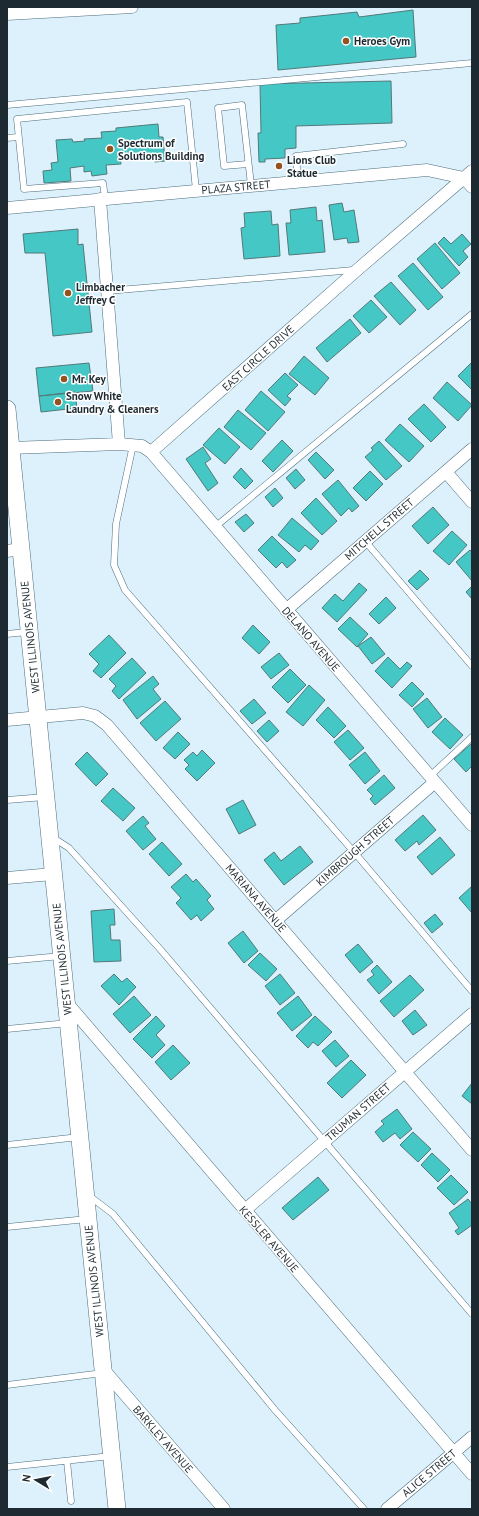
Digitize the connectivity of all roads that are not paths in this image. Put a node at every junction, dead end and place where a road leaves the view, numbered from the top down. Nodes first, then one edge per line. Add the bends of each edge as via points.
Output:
1 (132, 7) edge
2 (96, 8) edge
3 (60, 9) edge
4 (7, 14) edge
5 (472, 63) edge
6 (7, 105) edge
7 (18, 136) junction
8 (7, 138) edge
9 (402, 144) dead end
10 (248, 164) junction
11 (469, 178) edge
12 (298, 181) junction
13 (251, 185) junction
14 (196, 190) junction
15 (102, 198) junction
16 (7, 208) edge
17 (357, 270) junction
18 (107, 291) junction
19 (472, 314) edge
20 (7, 414) edge
21 (119, 444) junction
22 (133, 445) junction
23 (11, 448) junction
24 (472, 449) edge
25 (151, 452) junction
26 (10, 468) edge
27 (446, 472) junction
28 (472, 502) edge
29 (215, 527) junction
30 (365, 541) junction
31 (14, 550) edge
32 (286, 610) junction
33 (29, 631) junction
34 (7, 634) edge
35 (472, 666) edge
36 (38, 717) junction
37 (7, 720) edge
38 (472, 737) edge
39 (432, 779) junction
40 (45, 797) junction
41 (7, 800) edge
42 (472, 825) edge
43 (49, 834) junction
44 (354, 852) junction
45 (53, 874) junction
46 (7, 878) edge
47 (275, 921) junction
48 (62, 956) junction
49 (7, 961) edge
50 (472, 991) edge
51 (67, 1003) junction
52 (472, 1014) edge
53 (69, 1023) junction
54 (7, 1029) edge
55 (405, 1072) junction
56 (80, 1136) junction
57 (324, 1142) junction
58 (7, 1145) edge
59 (472, 1150) edge
60 (86, 1194) junction
61 (245, 1210) junction
62 (88, 1219) junction
63 (7, 1227) edge
64 (472, 1314) edge
65 (103, 1371) junction
66 (7, 1385) edge
67 (472, 1437) edge
68 (454, 1452) junction
69 (112, 1456) junction
70 (67, 1461) junction
71 (7, 1467) edge
72 (472, 1474) edge
73 (71, 1501) dead end
74 (117, 1509) edge
75 (224, 1509) edge
76 (364, 1509) edge
77 (387, 1509) edge

1 - 2 street
2 - 3 street
3 - 4 street
5 - 6 lane
7 - 8 lane
7 - 14 lane via 17,119 187,102
7 - 15 lane via 24,189 103,183
9 - 12 lane via 296,156
10 - 10 lane via 242,105 218,108 224,166
10 - 13 lane
11 - 12 street, PLAZA STREET via 427,170
11 - 17 street, EAST CIRCLE DRIVE
12 - 13 street, PLAZA STREET
13 - 14 street, PLAZA STREET
14 - 15 street, PLAZA STREET
15 - 16 street, PLAZA STREET
15 - 18 street
17 - 18 lane
17 - 25 street, EAST CIRCLE DRIVE
18 - 21 street
19 - 29 lane
20 - 23 main road, WEST ILLINOIS AVENUE
21 - 22 street
21 - 23 street
22 - 25 street via 142,446
22 - 44 lane via 116,524 114,566 125,590
23 - 26 main road, WEST ILLINOIS AVENUE
24 - 27 street, MITCHELL STREET
25 - 29 street, DELANO AVENUE
26 - 31 main road, WEST ILLINOIS AVENUE
27 - 28 street
27 - 30 street, MITCHELL STREET
29 - 32 street, DELANO AVENUE
30 - 32 street, MITCHELL STREET
30 - 35 lane
31 - 33 main road, WEST ILLINOIS AVENUE
32 - 39 street, DELANO AVENUE
33 - 34 lane
33 - 36 main road, WEST ILLINOIS AVENUE
36 - 37 street, MARIANA AVENUE
36 - 40 main road, WEST ILLINOIS AVENUE
36 - 47 street, MARIANA AVENUE via 83,713 95,716 107,725
38 - 39 lane
39 - 42 street, DELANO AVENUE
39 - 44 street, KIMBROUGH STREET
40 - 41 lane
40 - 43 main road, WEST ILLINOIS AVENUE
43 - 45 main road, WEST ILLINOIS AVENUE
43 - 57 lane via 69,848 160,949
44 - 47 street, KIMBROUGH STREET
44 - 50 lane
45 - 46 street
45 - 48 main road, WEST ILLINOIS AVENUE
47 - 55 street, MARIANA AVENUE
48 - 49 lane
48 - 51 main road, WEST ILLINOIS AVENUE
51 - 53 main road, WEST ILLINOIS AVENUE
51 - 61 street, KESSLER AVENUE
52 - 55 street, TRUMAN STREET
53 - 54 lane
53 - 56 main road, WEST ILLINOIS AVENUE
55 - 57 street, TRUMAN STREET
55 - 59 street, MARIANA AVENUE
56 - 58 lane
56 - 60 main road, WEST ILLINOIS AVENUE
57 - 61 street, TRUMAN STREET
57 - 64 lane
60 - 62 main road, WEST ILLINOIS AVENUE
60 - 76 lane via 113,1214 275,1410
61 - 68 street, KESSLER AVENUE
62 - 63 lane
62 - 65 main road, WEST ILLINOIS AVENUE
65 - 66 lane
65 - 69 main road, WEST ILLINOIS AVENUE
65 - 75 street, BARKLEY AVENUE
67 - 68 street, ALICE STREET
68 - 72 street, KESSLER AVENUE
68 - 77 street, ALICE STREET
69 - 70 lane
69 - 74 main road, WEST ILLINOIS AVENUE
70 - 71 lane
70 - 73 lane

